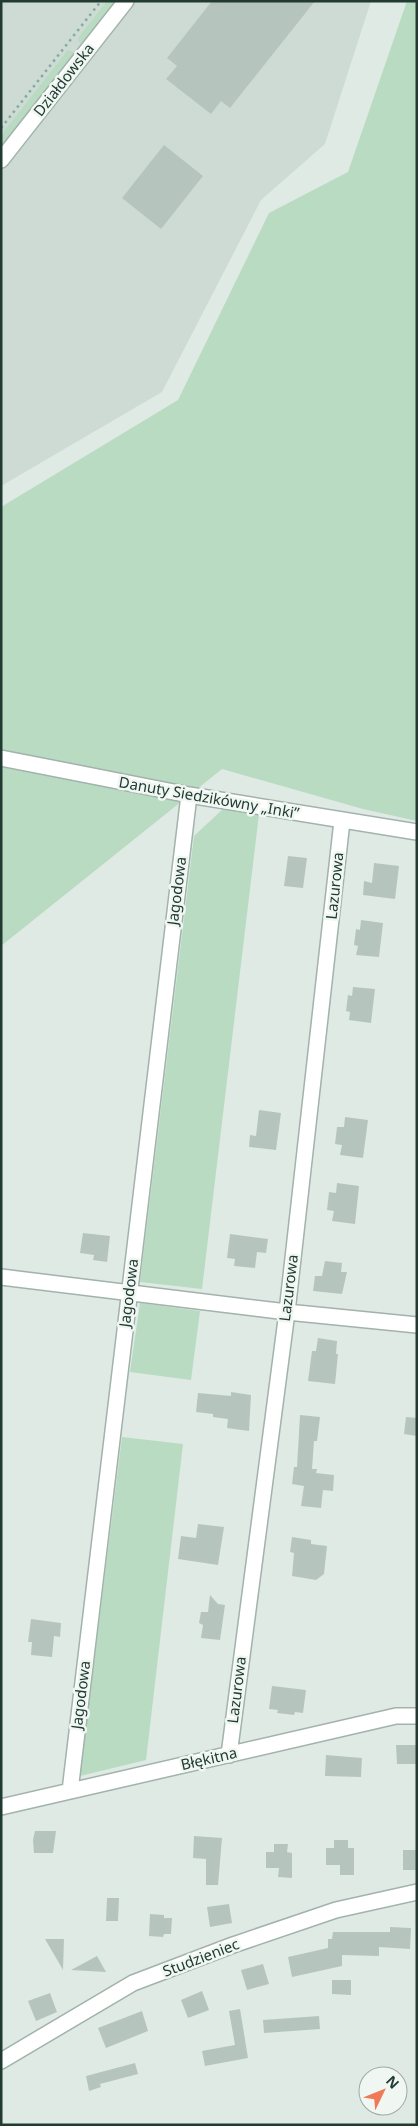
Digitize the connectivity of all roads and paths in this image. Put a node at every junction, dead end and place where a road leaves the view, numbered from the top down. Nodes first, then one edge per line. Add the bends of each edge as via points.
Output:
1 (101, 1) edge
2 (126, 1) edge
3 (1, 128) edge
4 (1, 160) edge
5 (1, 758) edge
6 (189, 795) junction
7 (342, 821) junction
8 (417, 832) edge
9 (1, 1277) edge
10 (129, 1292) junction
11 (286, 1312) junction
12 (417, 1325) edge
13 (417, 1716) edge
14 (229, 1754) junction
15 (70, 1791) junction
16 (1, 1807) edge
17 (417, 1892) edge
18 (1, 2061) edge

1 - 3 path
2 - 4 street, Działdowska
5 - 6 street, Danuty Siedzikówny „Inki”
6 - 7 street, Danuty Siedzikówny „Inki”
6 - 10 street, Jagodowa
7 - 8 street, Danuty Siedzikówny „Inki”
7 - 11 street, Lazurowa
9 - 10 street
10 - 11 street
10 - 15 street, Jagodowa
11 - 12 street
11 - 14 street, Lazurowa
13 - 14 street, Błękitna via 396,1716
14 - 15 street, Błękitna
15 - 16 street, Błękitna
17 - 18 street, Studzieniec via 336,1910 133,1983

